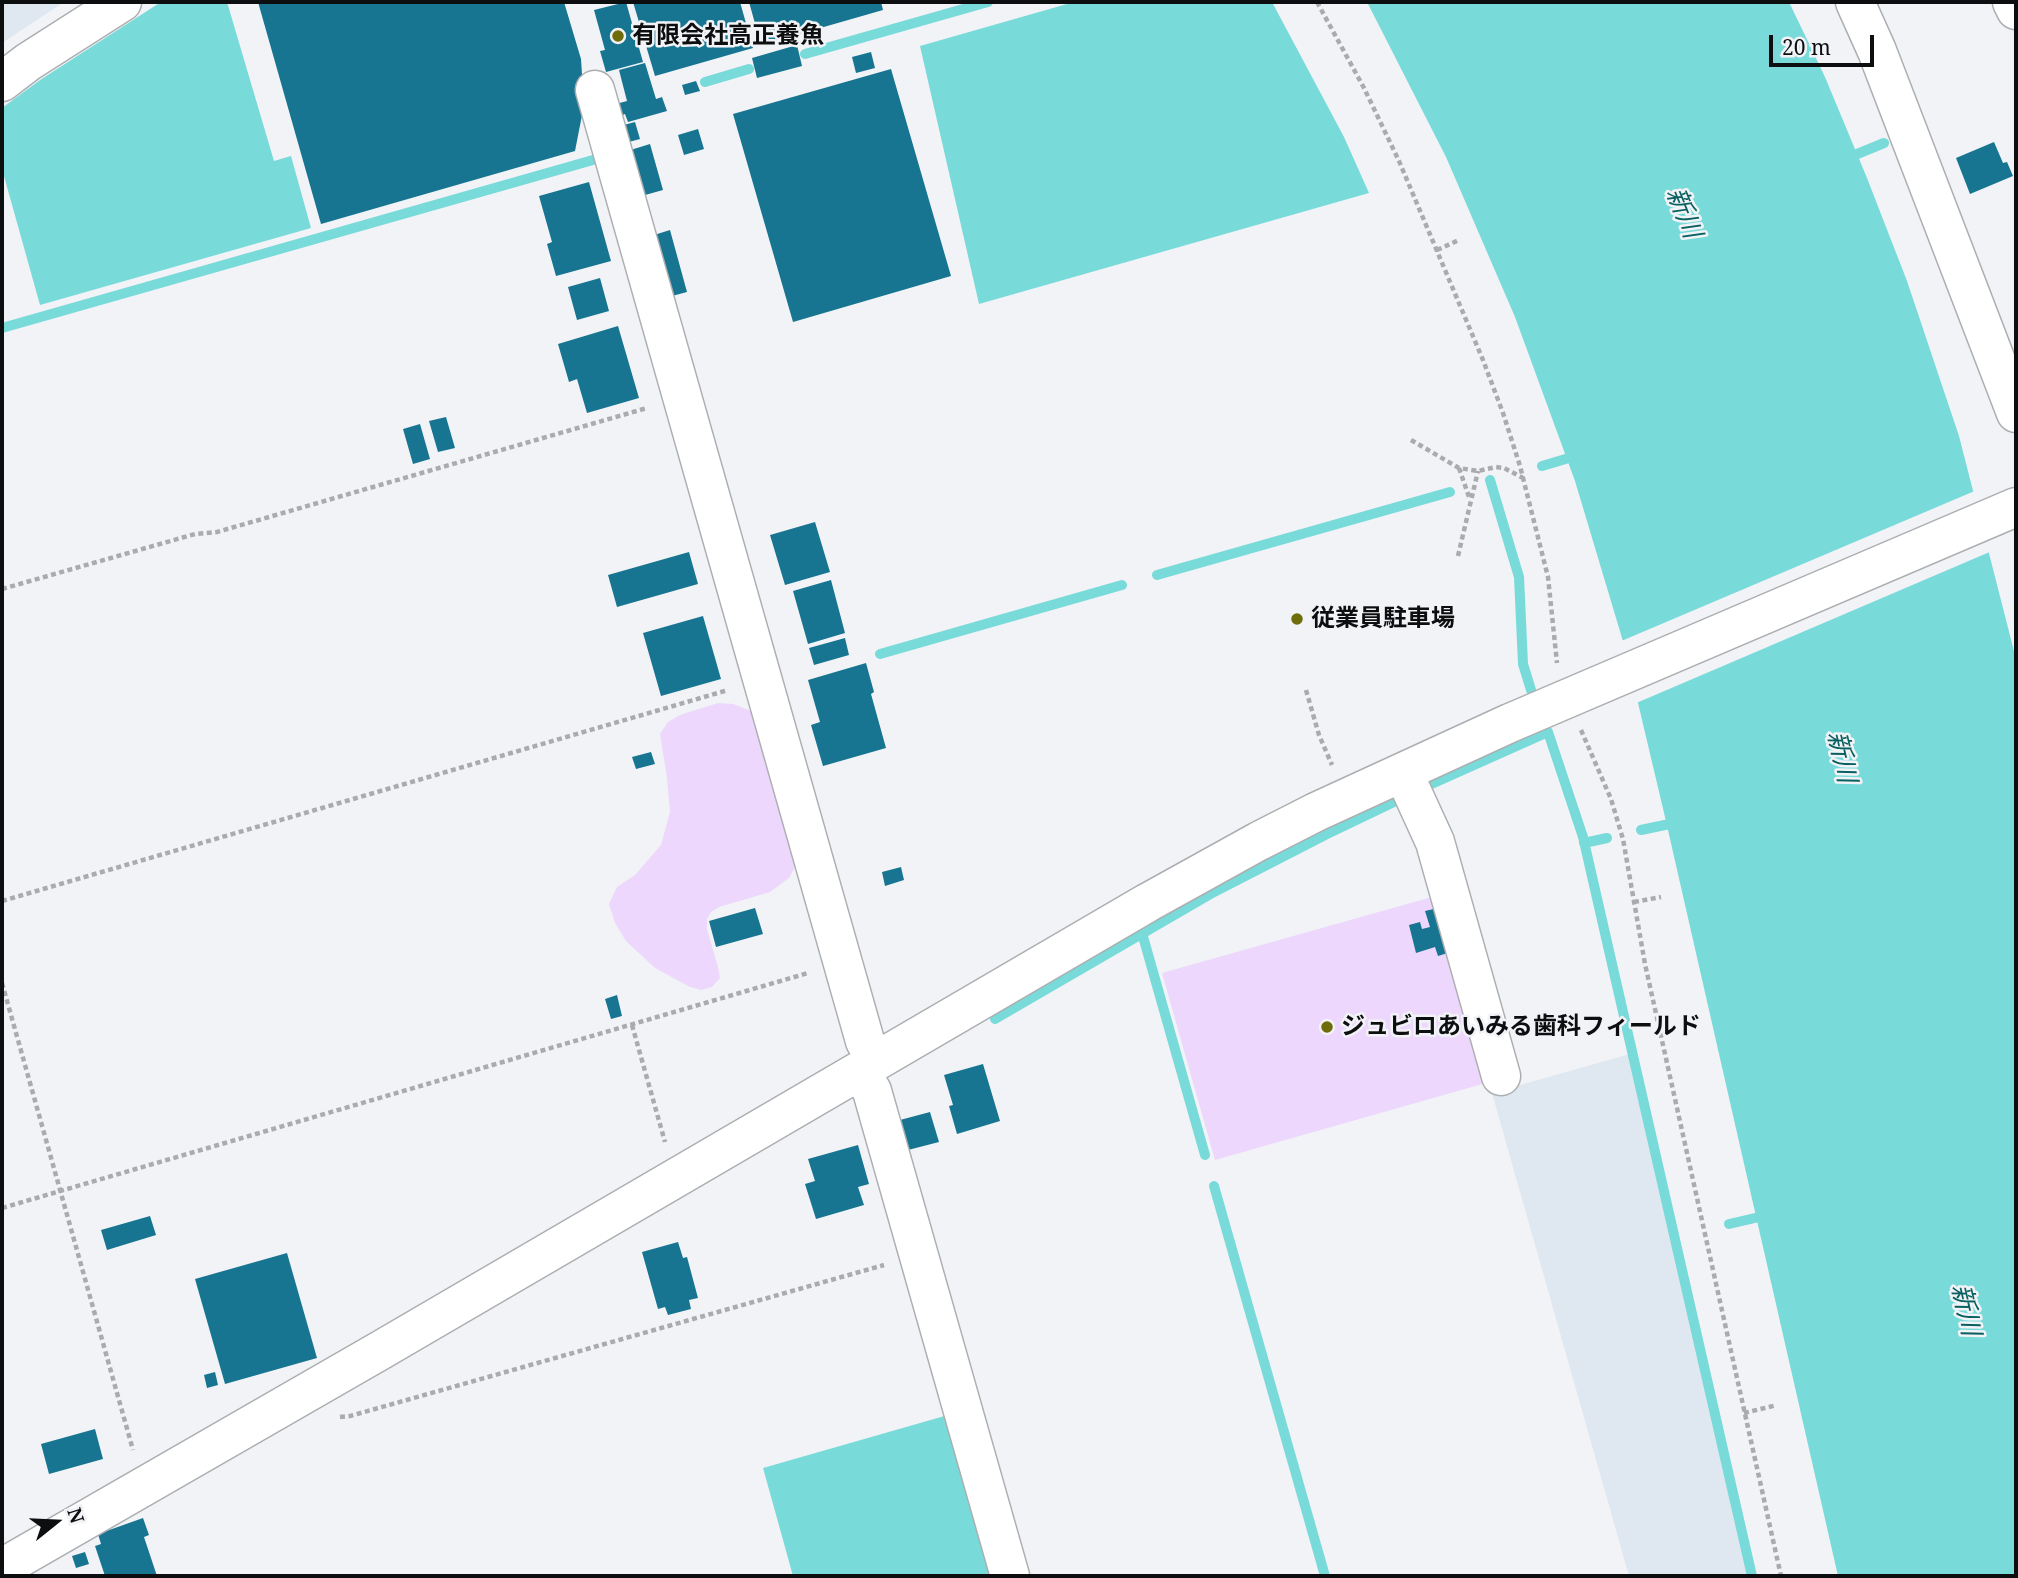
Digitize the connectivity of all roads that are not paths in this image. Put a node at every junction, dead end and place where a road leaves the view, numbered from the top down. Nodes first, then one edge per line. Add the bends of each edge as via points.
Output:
1 (122, 2) edge
2 (1855, 2) edge
3 (2012, 2) edge
4 (2016, 10) edge
5 (2, 82) edge
6 (595, 90) dead end
7 (2016, 413) edge
8 (2016, 507) edge
9 (1403, 772) junction
10 (868, 1066) junction
11 (1501, 1076) dead end
12 (2, 1568) edge
13 (1010, 1576) edge

1 - 5 street
2 - 7 street
3 - 4 street
6 - 10 street via 865,1041
8 - 9 street
9 - 10 street via 1203,871
9 - 11 street via 1435,842
10 - 12 street
10 - 13 street

